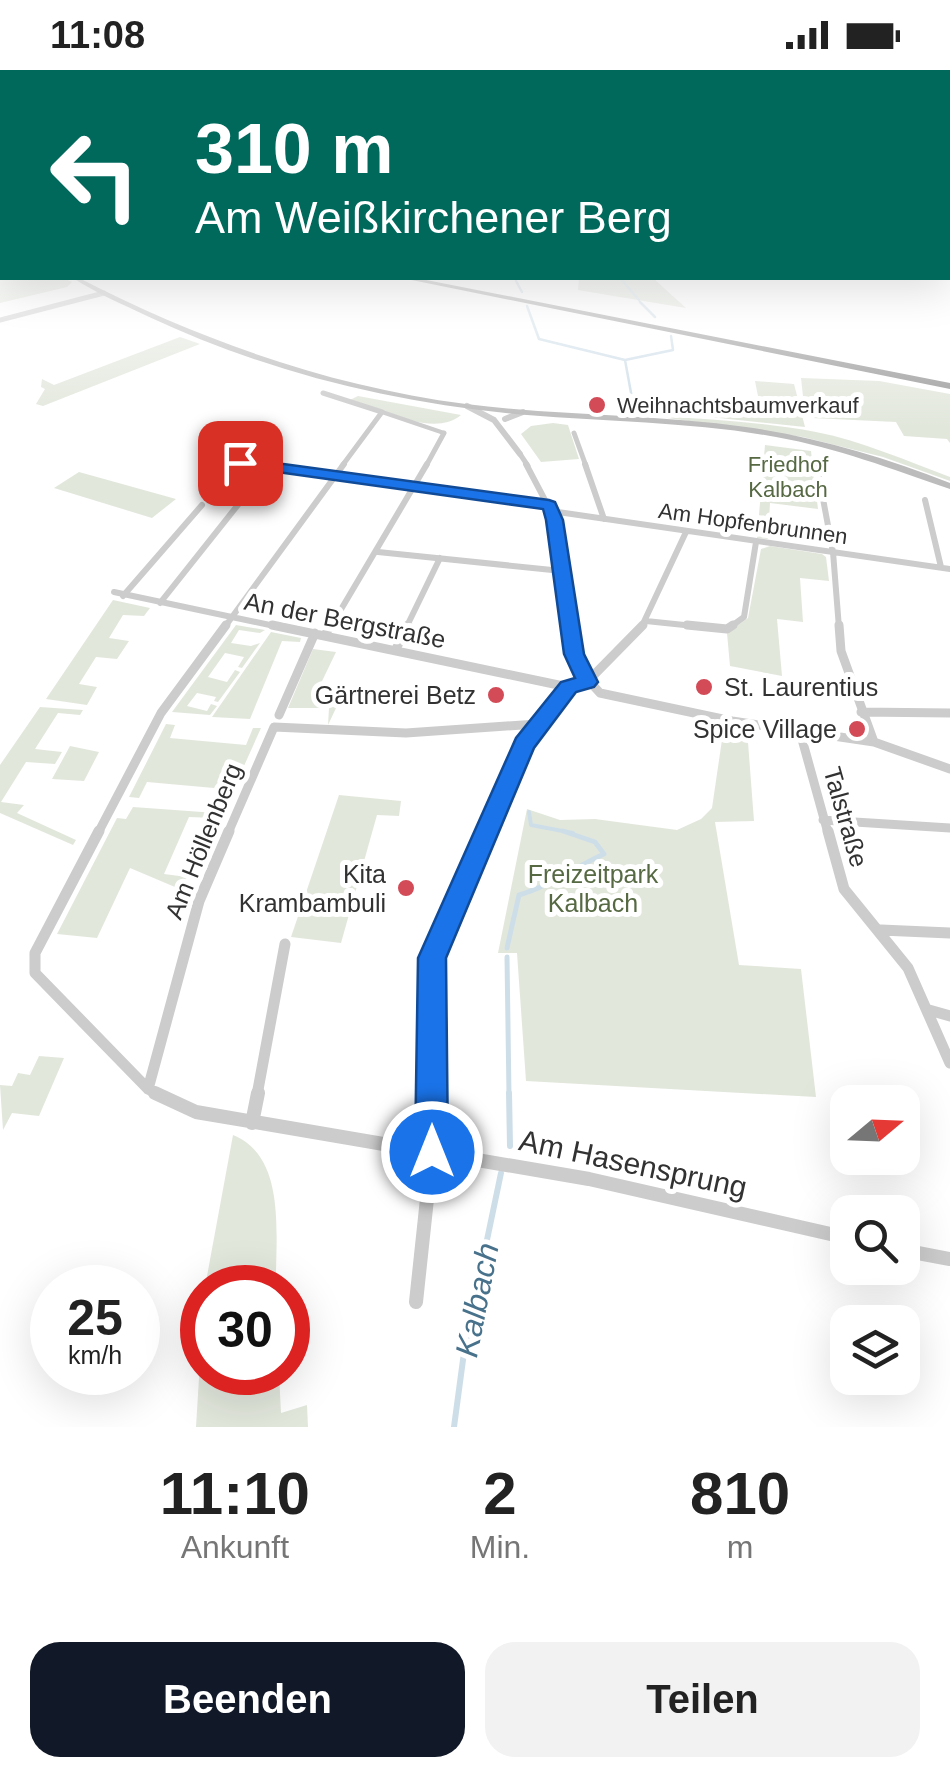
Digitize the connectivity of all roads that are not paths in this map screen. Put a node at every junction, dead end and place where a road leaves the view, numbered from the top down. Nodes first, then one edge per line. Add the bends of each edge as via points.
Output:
1 (72, 301) edge
2 (123, 301) edge
3 (527, 301) edge
4 (546, 301) edge
5 (0, 320) edge
6 (950, 383) edge
7 (323, 393) dead end
8 (467, 406) junction
9 (382, 412) junction
10 (504, 414) junction
11 (494, 420) junction
12 (444, 433) joint
13 (574, 433) dead end
14 (520, 454) junction
15 (240, 463) dead end
16 (268, 467) junction
17 (818, 467) dead end
18 (336, 476) junction
19 (950, 486) edge
20 (415, 487) junction
21 (925, 500) dead end
22 (202, 506) dead end
23 (550, 508) junction
24 (604, 518) junction
25 (686, 532) junction
26 (756, 542) junction
27 (378, 552) junction
28 (833, 552) junction
29 (440, 558) junction
30 (946, 568) edge
31 (562, 572) junction
32 (950, 580) edge
33 (160, 604) junction
34 (233, 618) junction
35 (646, 621) junction
36 (320, 634) junction
37 (396, 649) junction
38 (587, 682) junction
39 (568, 687) junction
40 (860, 712) junction
41 (950, 713) edge
42 (279, 715) dead end
43 (537, 724) junction
44 (800, 732) junction
45 (874, 742) junction
46 (950, 768) edge
47 (823, 820) junction
48 (950, 828) edge
49 (881, 930) junction
50 (950, 933) edge
51 (285, 944) dead end
52 (437, 948) joint
53 (928, 1010) junction
54 (950, 1016) edge
55 (950, 1063) edge
56 (148, 1090) junction
57 (252, 1124) junction
58 (432, 1152) junction
59 (830, 1234) edge
60 (920, 1254) edge
61 (950, 1260) edge
62 (416, 1302) dead end

1 - 5 street
2 - 8 main road via 268,364 365,390
3 - 6 highway
4 - 6 highway
7 - 9 street
8 - 10 main road
8 - 11 street
9 - 12 street
9 - 18 street, Am Hasensprung
10 - 11 street
10 - 14 street
10 - 19 main road via 776,434
11 - 14 street
12 - 20 street
13 - 24 street
14 - 23 street
15 - 16 street, Am Hopfenbrunnen
16 - 18 street, Am Hopfenbrunnen
16 - 33 street
17 - 28 street
18 - 20 street, Am Hopfenbrunnen
18 - 34 street, Am Hasensprung
20 - 23 street, Am Hopfenbrunnen
20 - 27 street
21 - 30 street
22 - 33 street, An der Bergstraße via 118,594
23 - 24 street, Am Hopfenbrunnen
23 - 31 street
24 - 25 street, Am Hopfenbrunnen
25 - 26 street, Am Hopfenbrunnen
25 - 35 street
26 - 28 street, Am Hopfenbrunnen
26 - 35 street via 744,617 735,624 727,629
27 - 29 street
27 - 36 street
28 - 30 street, Am Hopfenbrunnen
28 - 40 street via 841,651
29 - 31 street
29 - 37 street
30 - 32 street
31 - 38 street via 574,654
33 - 34 street, An der Bergstraße
34 - 36 street, An der Bergstraße
34 - 56 street, Am Hasensprung via 160,713 35,953 34,973
35 - 38 street
36 - 37 street, An der Bergstraße
36 - 42 street
37 - 39 street, An der Bergstraße
38 - 39 street
38 - 44 street via 617,699
39 - 43 street
40 - 41 street
40 - 45 street
43 - 52 street
43 - 56 street, Am Höllenberg via 436,736 274,727 198,900
44 - 45 street
44 - 47 street, Talstraße
45 - 46 street
47 - 48 street
47 - 49 street, Talstraße via 844,889
49 - 50 street
49 - 53 street, Talstraße
51 - 57 street
52 - 58 street
53 - 54 street
53 - 55 street, Talstraße
56 - 57 street, Am Hasensprung via 196,1112
57 - 58 street, Am Hasensprung
58 - 59 street, Am Hasensprung
58 - 62 street
60 - 61 street

